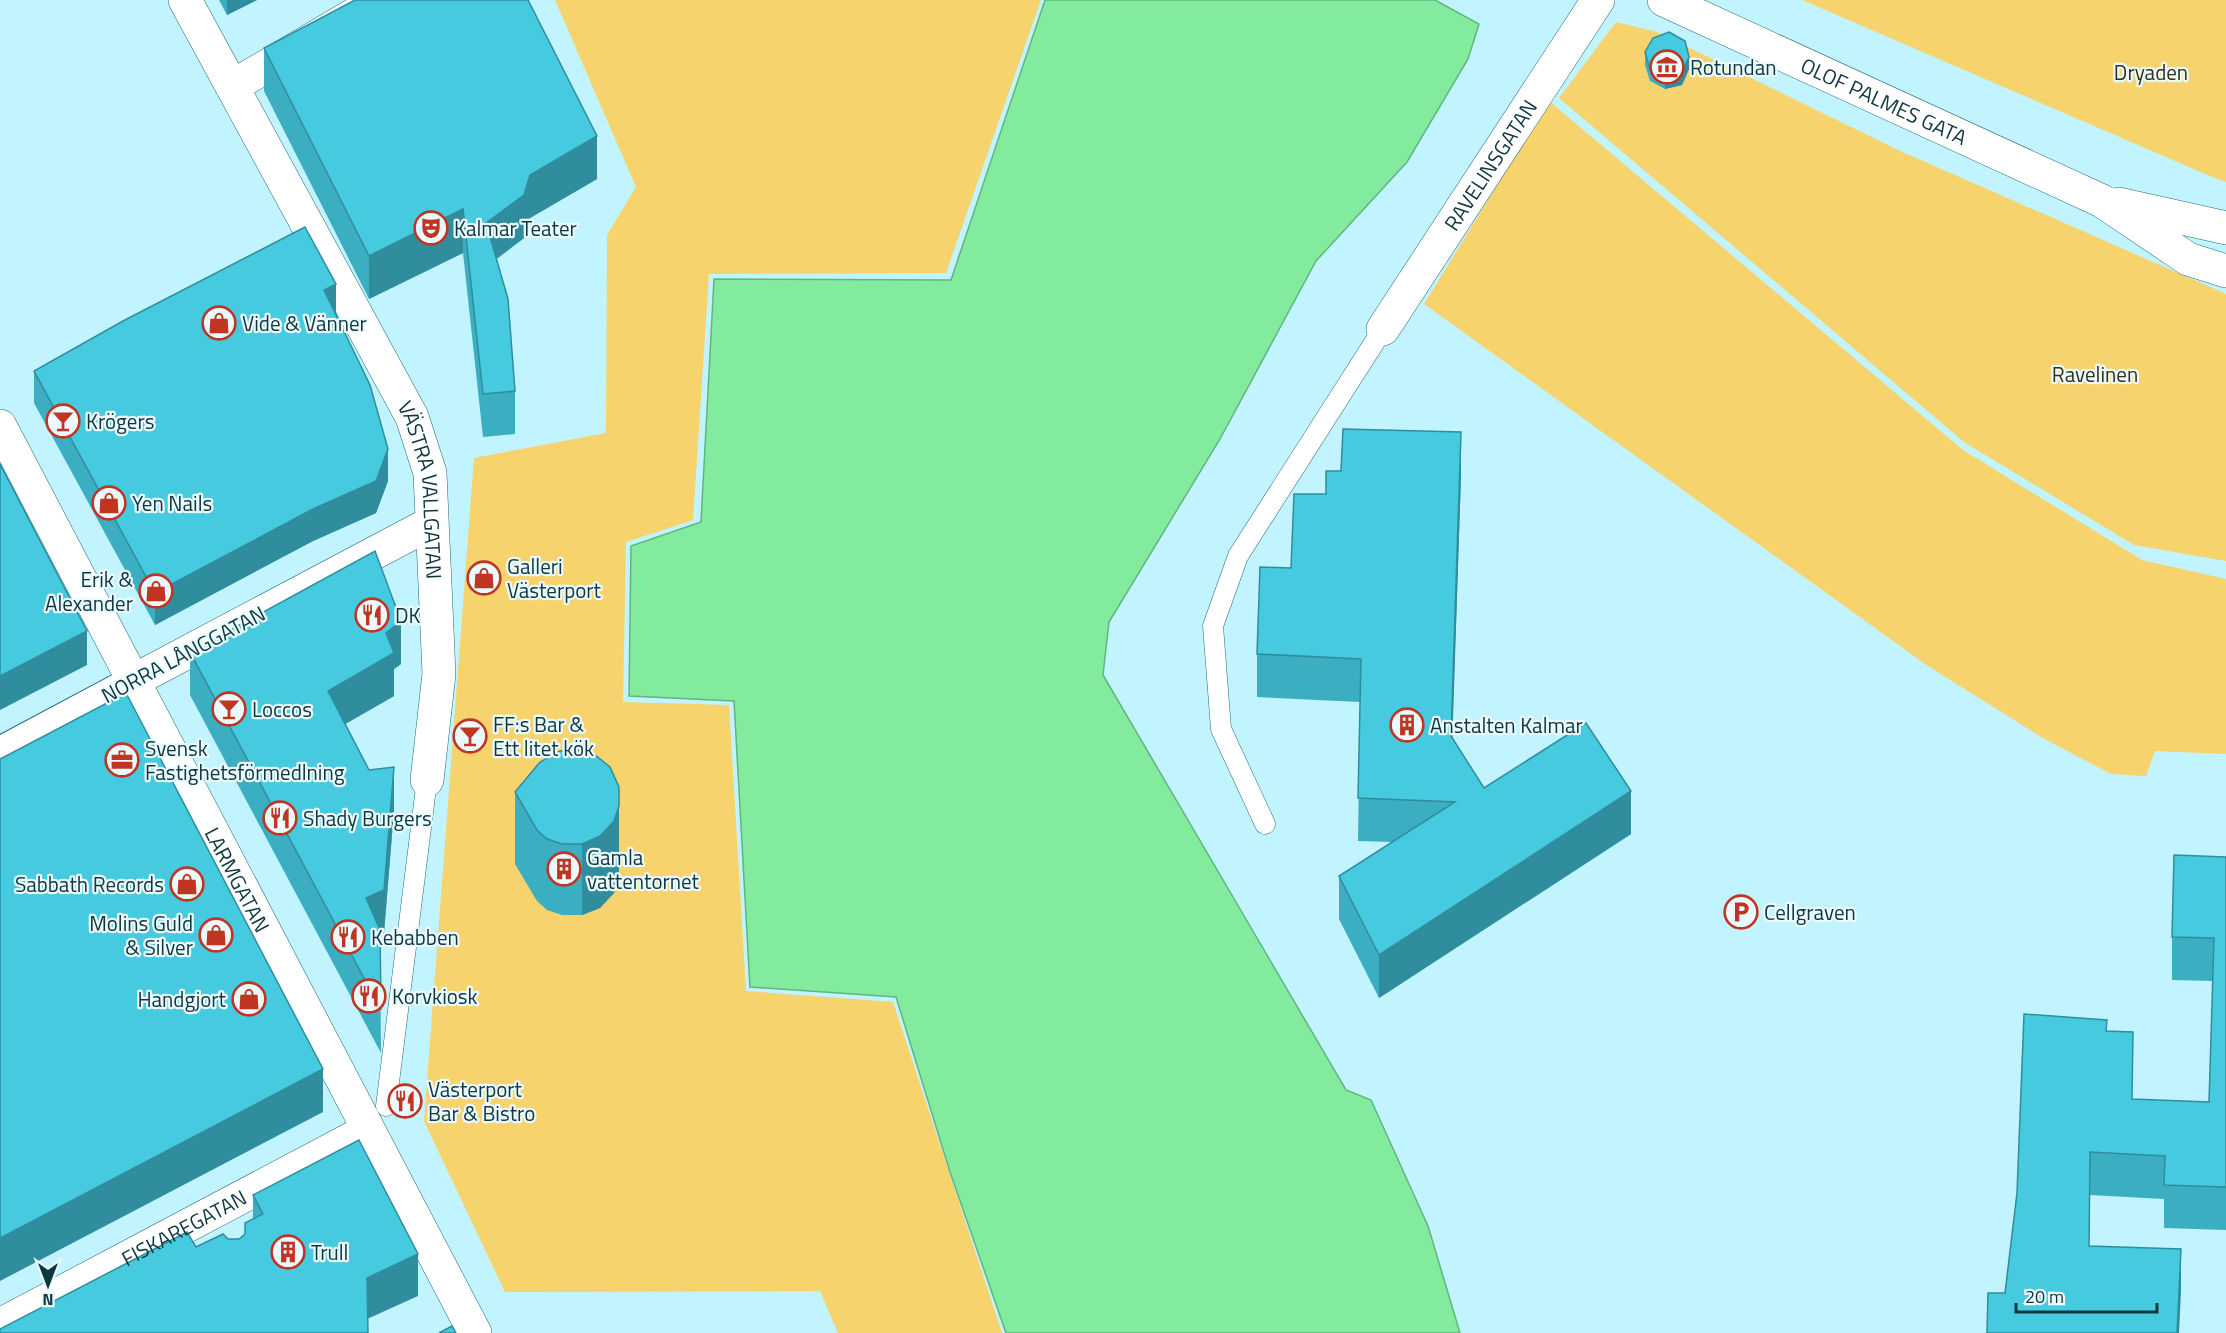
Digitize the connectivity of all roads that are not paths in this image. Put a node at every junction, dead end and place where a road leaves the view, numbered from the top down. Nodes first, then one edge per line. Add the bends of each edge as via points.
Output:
1 (185, 0) edge
2 (379, 0) edge
3 (1598, 0) edge
4 (1664, 0) edge
5 (233, 86) junction
6 (2102, 201) junction
7 (2226, 228) edge
8 (2226, 271) edge
9 (1383, 330) joint
10 (0, 426) edge
11 (431, 524) junction
12 (133, 681) junction
13 (0, 752) edge
14 (427, 780) joint
15 (1265, 824) dead end
16 (377, 1118) junction
17 (0, 1326) edge
18 (475, 1333) edge

1 - 5 street, VÄSTRA VALLGATAN
2 - 5 street
3 - 9 street, RAVELINSGATAN
4 - 6 street, OLOF PALMES GATA
5 - 11 street, VÄSTRA VALLGATAN via 412,417 430,473
6 - 7 street, OLOF PALMES GATA
6 - 8 street, OLOF PALMES GATA via 2188,259
9 - 15 lane via 1238,556 1213,626 1221,729
10 - 12 street, LARMGATAN
11 - 12 street, NORRA LÅNGGATAN
11 - 14 street, VÄSTRA VALLGATAN via 439,674
12 - 13 street, NORRA LÅNGGATAN
12 - 16 street, LARMGATAN
14 - 16 lane, VÄSTRA VALLGATAN
16 - 17 street, FISKAREGATAN via 209,1226
16 - 18 street, LARMGATAN

